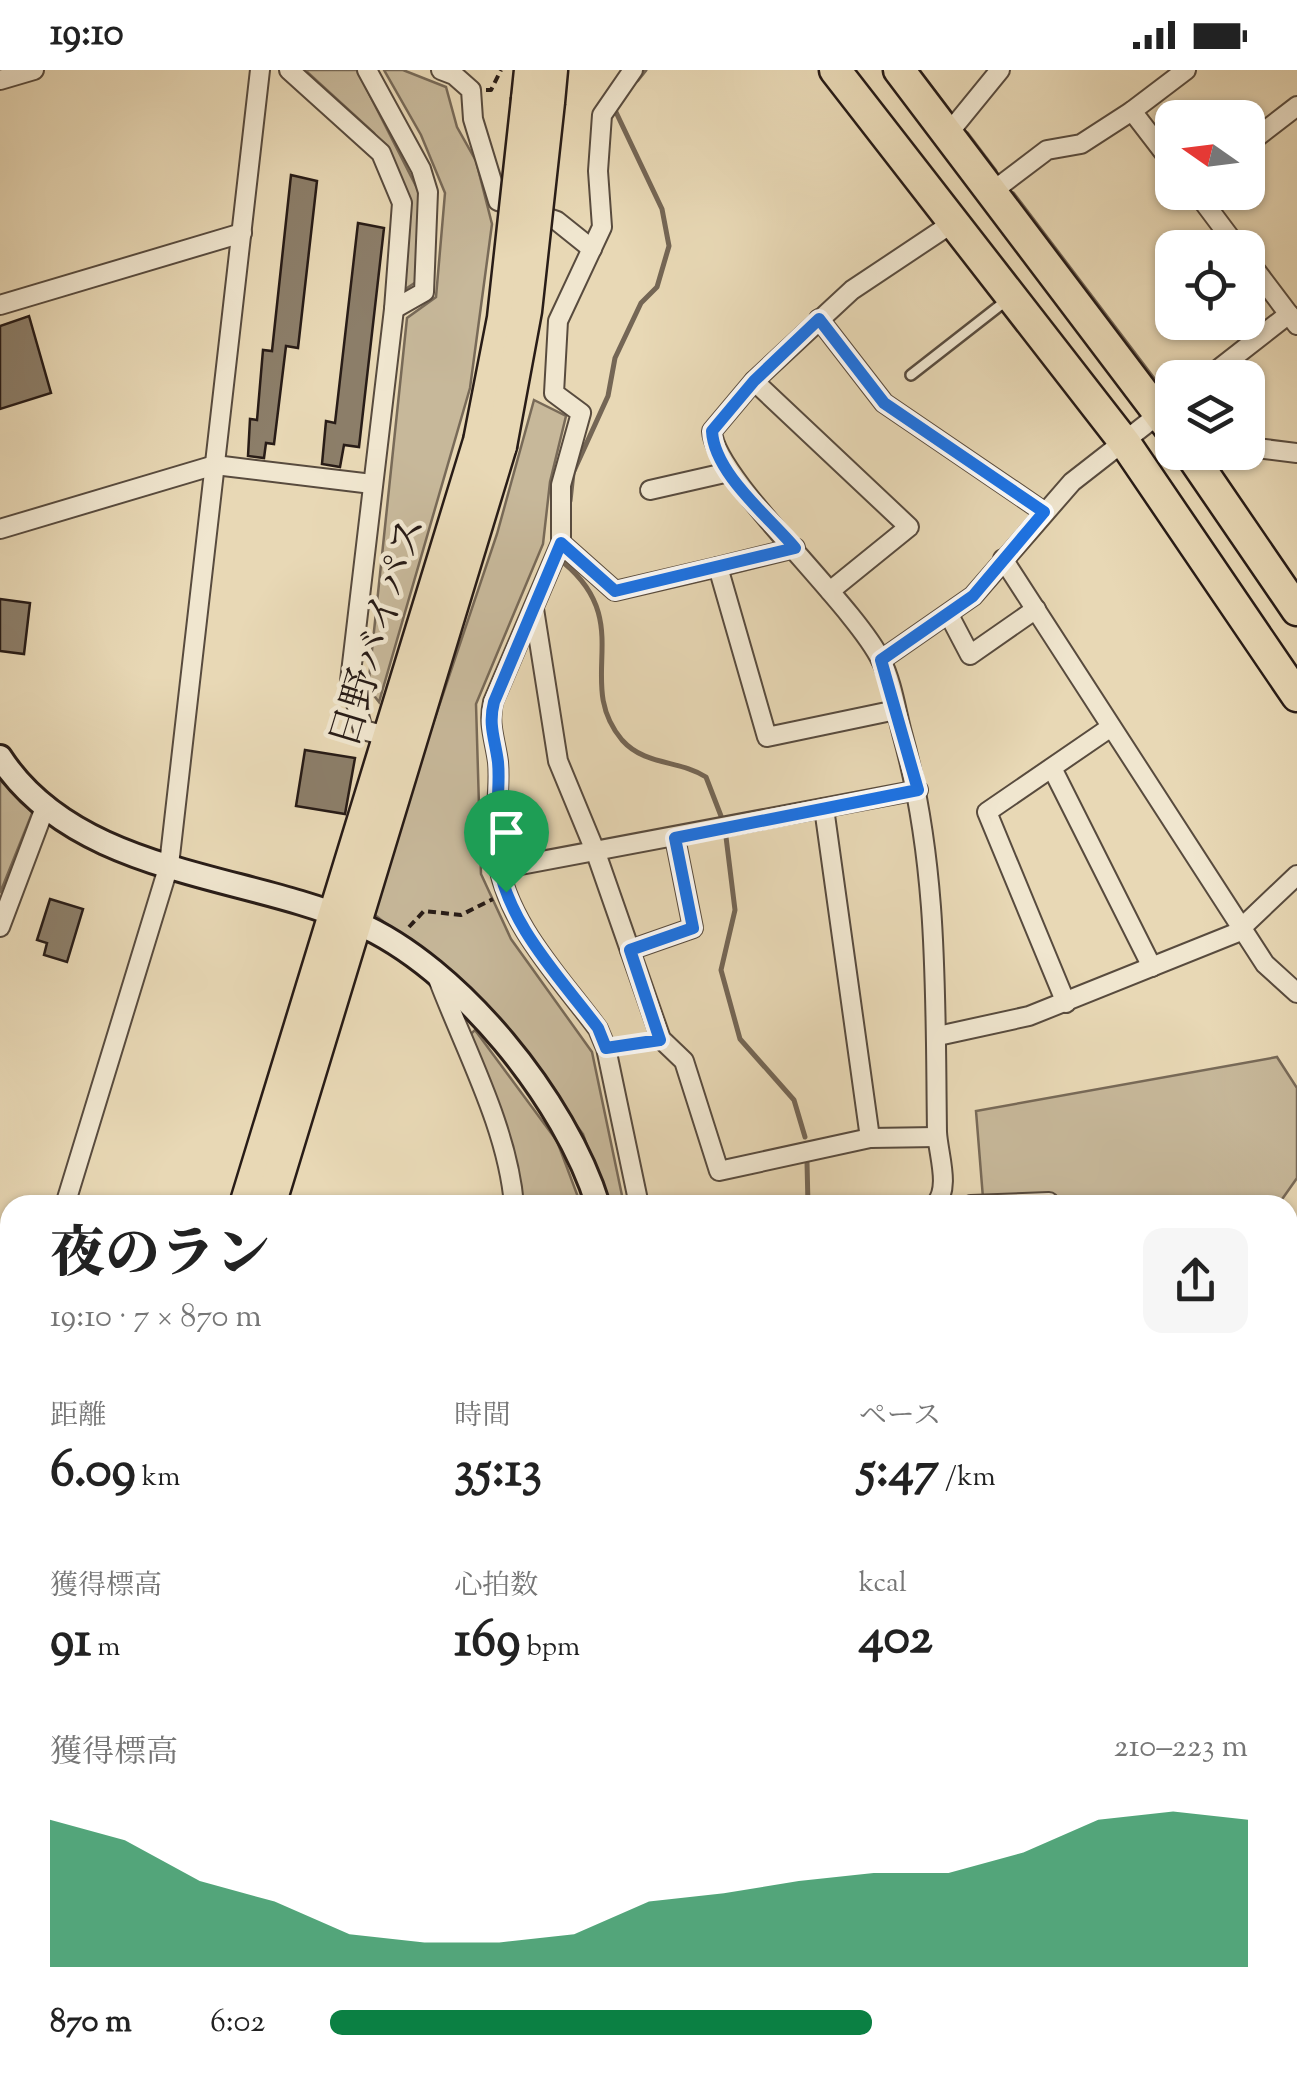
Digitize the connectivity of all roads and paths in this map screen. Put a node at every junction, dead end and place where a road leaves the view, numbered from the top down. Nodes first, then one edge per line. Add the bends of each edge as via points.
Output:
1 (34, 70) edge
2 (260, 70) edge
3 (289, 70) edge
4 (367, 70) edge
5 (441, 70) edge
6 (552, 70) edge
7 (633, 70) edge
8 (835, 70) edge
9 (899, 70) edge
10 (1000, 70) edge
11 (1186, 70) edge
12 (0, 80) edge
13 (535, 90) edge
14 (1297, 106) edge
15 (1132, 111) junction
16 (1265, 131) edge
17 (947, 135) junction
18 (1155, 141) edge
19 (993, 192) junction
20 (954, 222) junction
21 (242, 232) junction
22 (592, 249) junction
23 (1265, 283) edge
24 (1013, 296) junction
25 (0, 305) edge
26 (394, 309) junction
27 (819, 319) junction
28 (1293, 320) edge
29 (1234, 360) edge
30 (911, 375) dead end
31 (754, 381) junction
32 (1155, 399) edge
33 (1155, 424) edge
34 (1125, 442) junction
35 (490, 443) junction
36 (1265, 449) edge
37 (1297, 454) edge
38 (215, 465) junction
39 (1200, 470) edge
40 (729, 472) junction
41 (372, 484) junction
42 (650, 490) dead end
43 (1044, 512) junction
44 (0, 529) edge
45 (561, 543) junction
46 (795, 548) junction
47 (1002, 560) junction
48 (718, 567) junction
49 (830, 590) junction
50 (534, 606) junction
51 (1036, 609) junction
52 (1297, 610) edge
53 (949, 615) junction
54 (881, 660) junction
55 (1297, 696) edge
56 (896, 710) junction
57 (1111, 727) junction
58 (391, 737) junction
59 (1, 760) edge
60 (1052, 768) junction
61 (918, 790) junction
62 (46, 805) junction
63 (824, 808) junction
64 (675, 838) junction
65 (596, 853) junction
66 (168, 865) junction
67 (499, 869) junction
68 (1297, 876) edge
69 (506, 892) junction
70 (346, 919) junction
71 (1242, 924) junction
72 (0, 927) edge
73 (394, 942) junction
74 (630, 950) junction
75 (1152, 967) junction
76 (437, 976) junction
77 (1297, 993) edge
78 (1066, 1003) junction
79 (938, 1036) junction
80 (660, 1040) junction
81 (606, 1048) junction
82 (937, 1137) junction
83 (870, 1138) junction
84 (68, 1195) edge
85 (249, 1195) edge
86 (273, 1195) edge
87 (513, 1195) edge
88 (594, 1195) edge
89 (637, 1195) edge
90 (938, 1195) edge

1 - 12 street
2 - 21 street
3 - 26 street via 372,144 392,172 403,221
4 - 26 street via 428,192 424,292
5 - 22 street via 472,90 473,119 498,201 557,221
6 - 13 highway, 日野バイパス
7 - 22 street via 602,114 602,226
8 - 20 highway
9 - 17 highway
10 - 17 street
11 - 15 street
13 - 35 highway, 日野バイパス, bridge
14 - 16 street
15 - 18 street
15 - 19 street via 1082,144 1046,150
17 - 19 highway
19 - 32 highway
20 - 24 highway
20 - 27 street
21 - 25 street
21 - 38 street
22 - 45 street via 558,322 554,393 581,414 562,485
23 - 28 street
24 - 30 lane
24 - 34 highway
26 - 41 street
27 - 31 street
27 - 43 street via 884,403
28 - 29 street
31 - 40 street via 712,431 712,448
31 - 49 street via 908,527
33 - 34 street
34 - 43 street
34 - 55 highway
35 - 58 highway, 日野バイパス
35 - 70 highway, 日野バイパス
36 - 37 street
38 - 41 street
38 - 44 street
38 - 66 street
39 - 52 highway
40 - 42 street
40 - 46 street
41 - 58 street via 350,681 363,730
43 - 47 street
45 - 48 street via 615,591
45 - 50 street
46 - 48 street
46 - 49 street
47 - 51 street
47 - 53 street
48 - 56 street via 768,737
49 - 54 street
50 - 65 street via 558,761
50 - 67 street via 489,722 498,762
51 - 53 street via 970,655
51 - 57 street
53 - 54 street
54 - 56 street
56 - 61 street
57 - 60 street
57 - 71 street
58 - 70 highway, 日野バイパス
59 - 62 street
60 - 75 street
60 - 78 street via 987,812
61 - 63 street
61 - 79 street via 938,974
62 - 66 street via 92,836
62 - 72 street
63 - 64 street
63 - 83 street
64 - 65 street
64 - 74 street via 693,928
65 - 67 street
65 - 74 street
66 - 70 street
66 - 84 street
67 - 69 street
68 - 71 street
69 - 73 path via 461,916 424,911
69 - 81 street via 521,926
70 - 73 street
70 - 85 highway, 日野バイパス
70 - 86 highway, 日野バイパス
71 - 75 street via 1236,933
71 - 77 street via 1264,964
73 - 76 street
74 - 80 street
75 - 78 street
76 - 87 street
76 - 88 street via 528,1076 568,1138
78 - 79 street
79 - 82 street
80 - 81 path
80 - 83 street via 684,1061 719,1171
81 - 89 street
82 - 83 street
82 - 90 street

